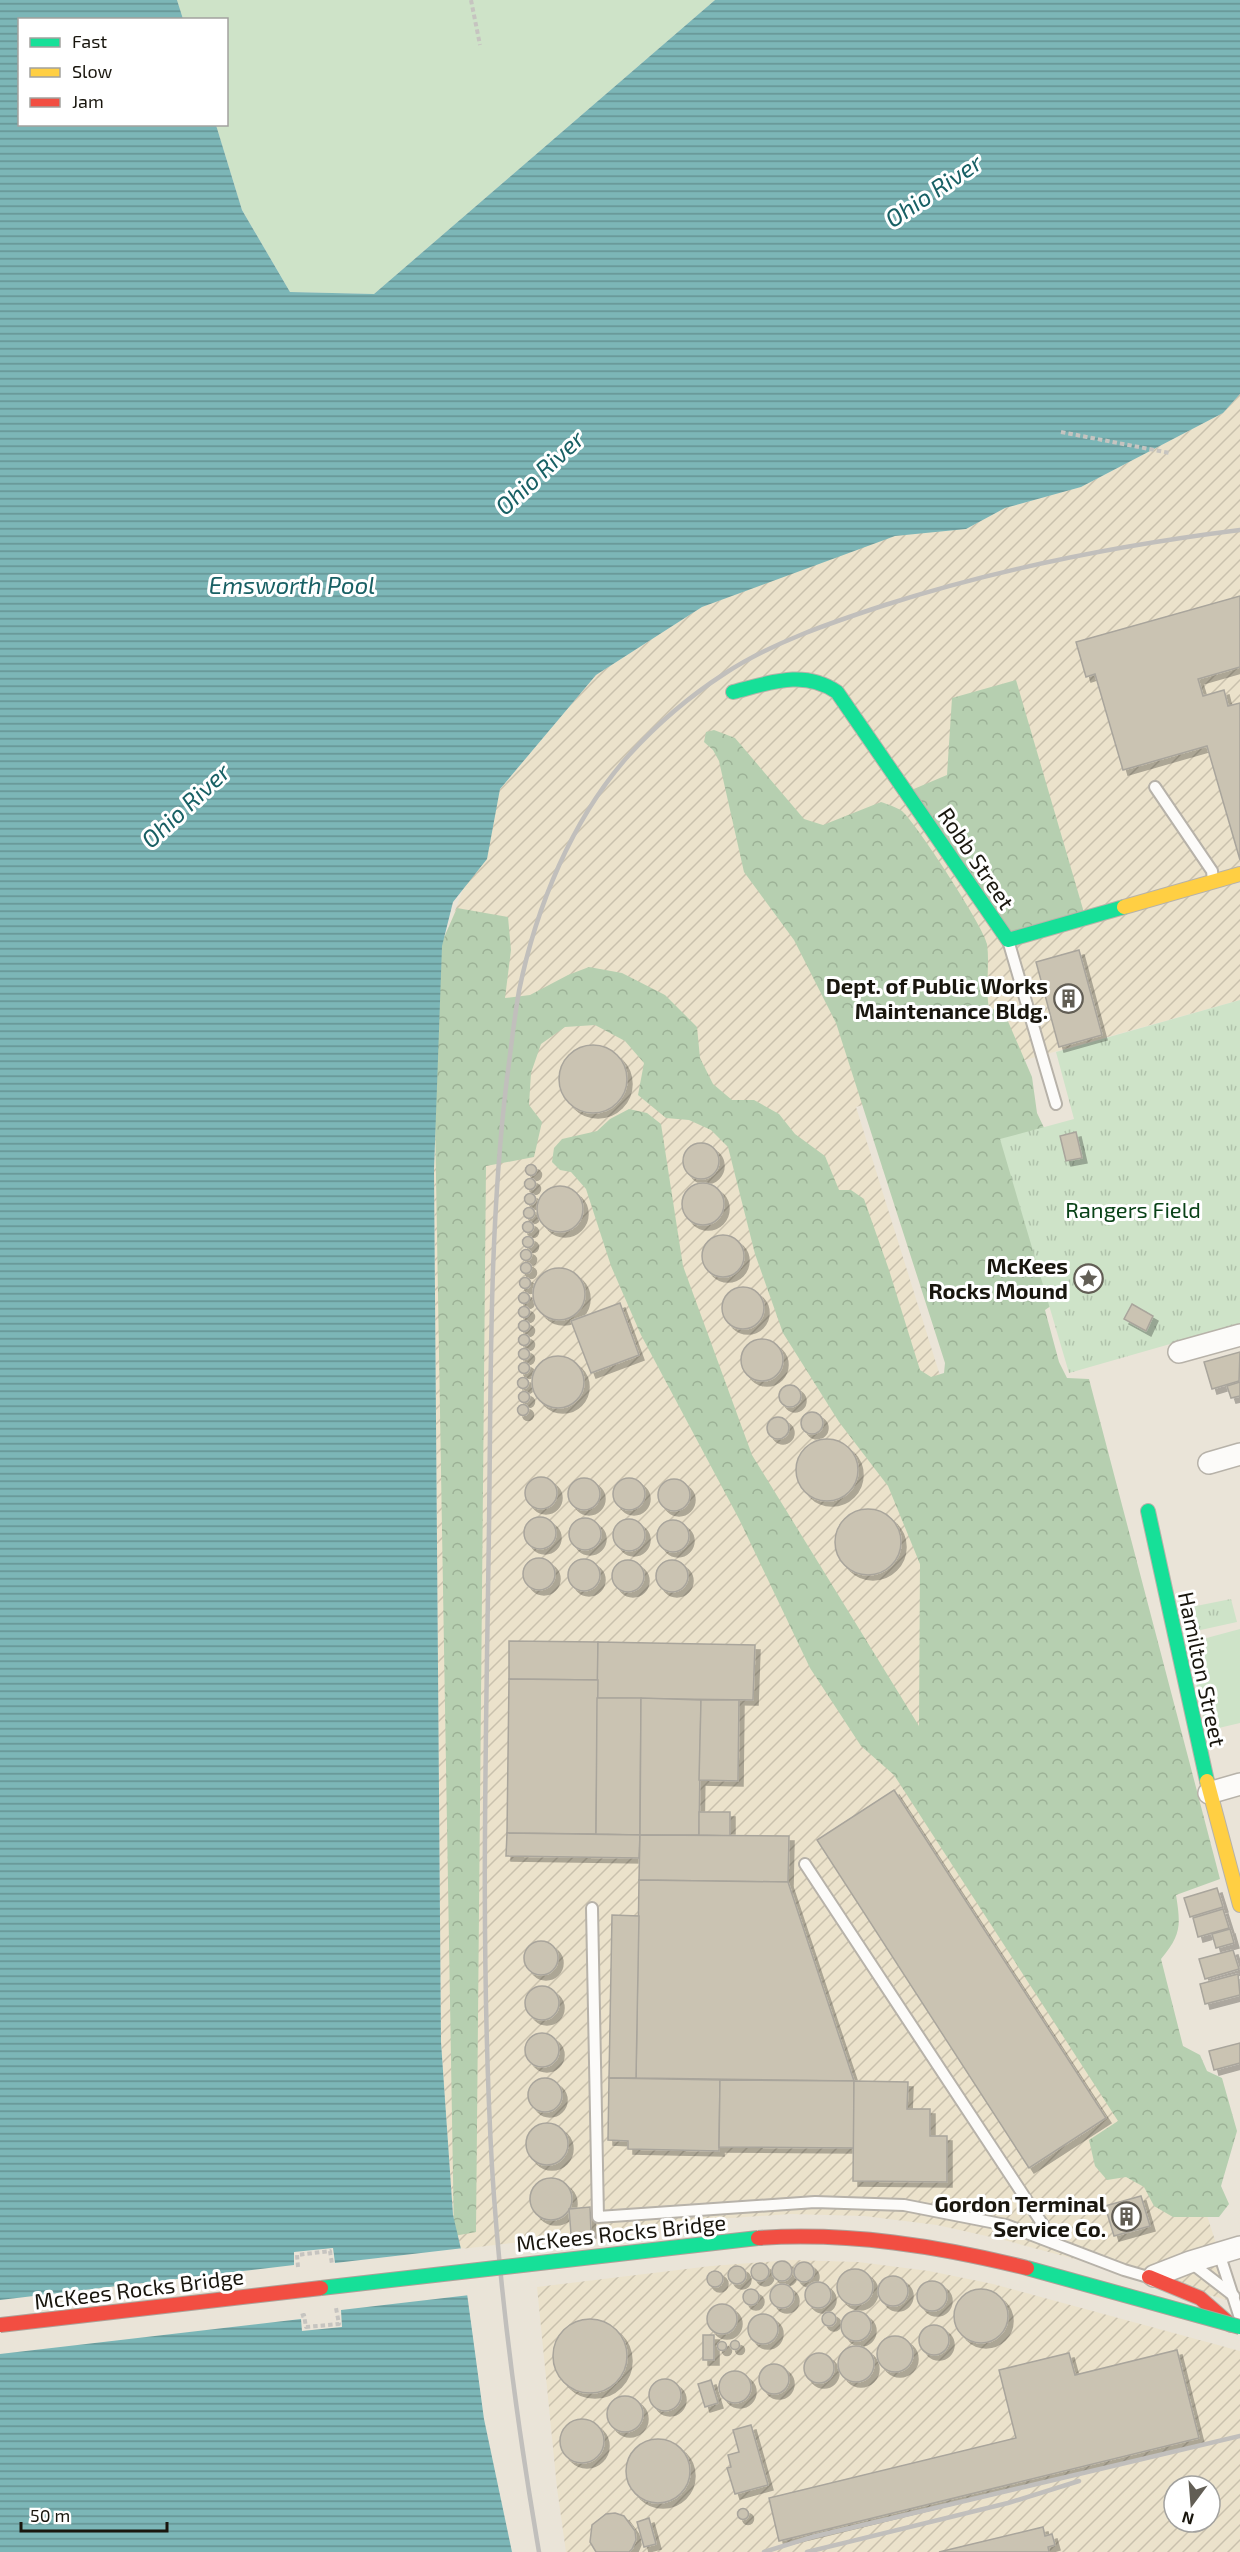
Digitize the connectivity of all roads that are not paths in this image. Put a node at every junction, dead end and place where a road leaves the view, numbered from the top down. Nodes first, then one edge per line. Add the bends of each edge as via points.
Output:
1 (733, 692) dead end
2 (1155, 786) dead end
3 (1240, 874) edge
4 (1214, 882) junction
5 (1008, 940) junction
6 (1056, 1104) dead end
7 (1240, 1335) edge
8 (1179, 1352) dead end
9 (1240, 1454) edge
10 (1209, 1463) dead end
11 (1148, 1511) dead end
12 (1240, 1784) edge
13 (1209, 1793) junction
14 (805, 1864) dead end
15 (1240, 1905) edge
16 (592, 1908) dead end
17 (1056, 2243) junction
18 (1240, 2247) edge
19 (1220, 2253) junction
20 (1190, 2262) junction
21 (1152, 2276) junction
22 (1234, 2296) junction
23 (1240, 2318) edge
24 (0, 2325) edge
25 (1240, 2327) edge
26 (1240, 2333) edge

1 - 5 main road, Robb Street via 795,678 829,684
2 - 4 lane via 1212,871
3 - 4 main road, Robb Street
4 - 5 main road, Robb Street
5 - 6 lane
7 - 8 street
9 - 10 street
11 - 13 main road, Hamilton Street
12 - 13 street
13 - 15 main road, Hamilton Street
14 - 17 lane
16 - 17 lane via 598,2217 815,2202 904,2205 1006,2225
17 - 21 lane via 1124,2270
18 - 19 street
19 - 20 street
19 - 22 lane
20 - 21 street
20 - 22 lane
21 - 26 main road via 1200,2298
22 - 23 lane
24 - 25 main road, McKees Rocks Bridge, bridge via 790,2236 861,2238 933,2247

